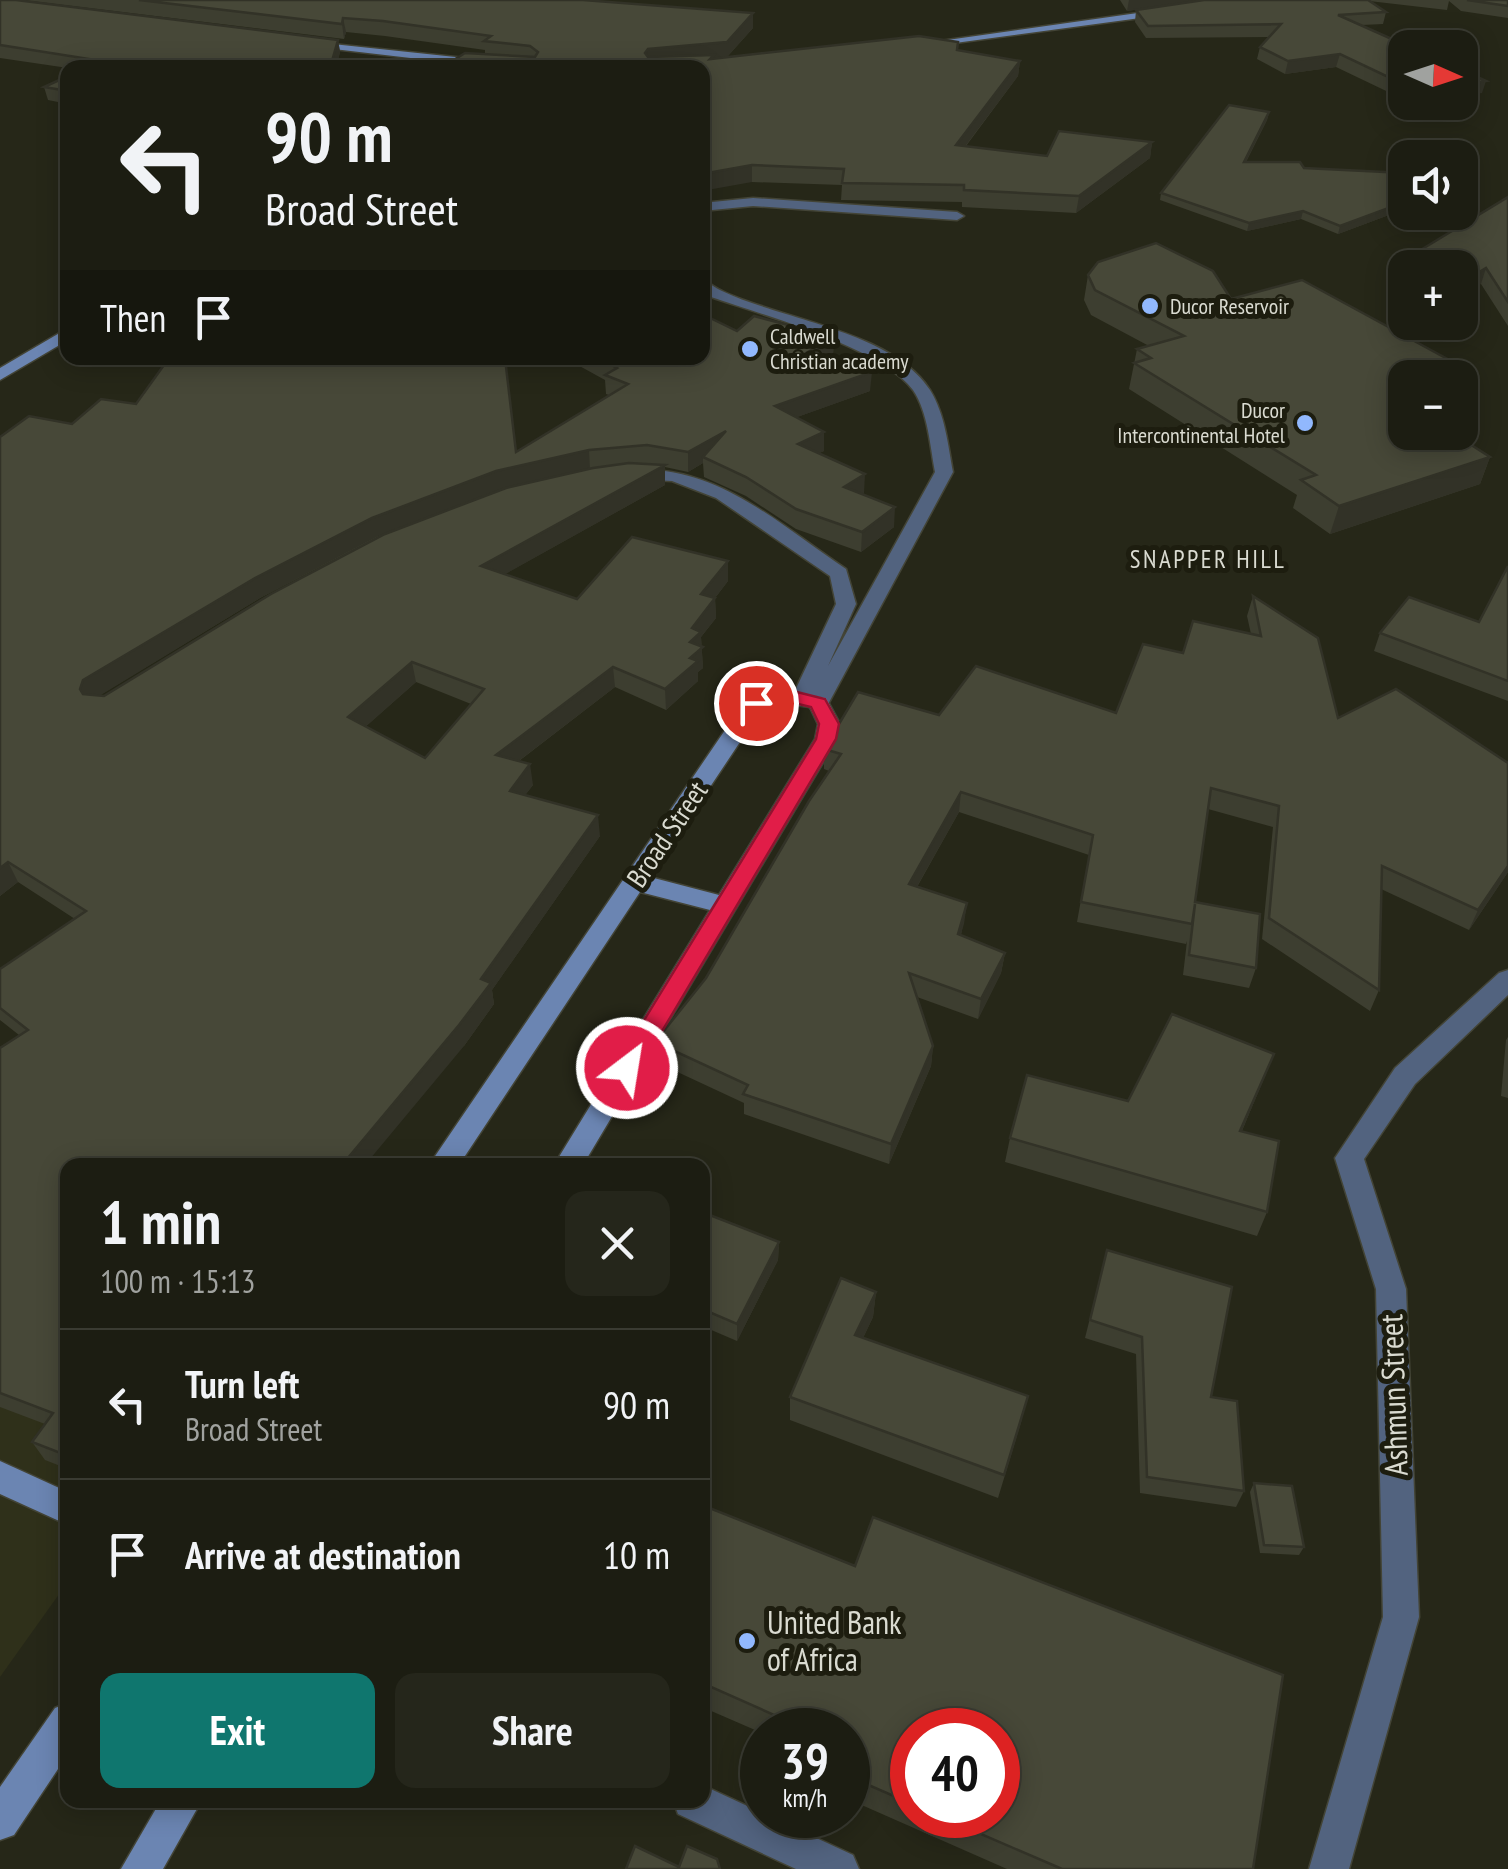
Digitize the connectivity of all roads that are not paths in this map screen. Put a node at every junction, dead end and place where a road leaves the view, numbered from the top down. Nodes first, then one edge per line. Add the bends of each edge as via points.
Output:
1 (1172, 11) edge
2 (287, 40) edge
3 (896, 47) edge
4 (462, 60) edge
5 (710, 206) edge
6 (957, 216) dead end
7 (710, 290) edge
8 (60, 341) edge
9 (0, 376) edge
10 (606, 476) edge
11 (811, 700) junction
12 (635, 882) junction
13 (726, 906) junction
14 (1508, 980) edge
15 (448, 1158) edge
16 (572, 1158) edge
17 (0, 1477) edge
18 (60, 1505) edge
19 (60, 1733) edge
20 (178, 1808) edge
21 (709, 1808) edge
22 (0, 1822) edge
23 (141, 1869) edge
24 (839, 1869) edge
25 (1329, 1869) edge

1 - 3 street
2 - 4 street
5 - 6 street via 754,202
7 - 11 street via 878,354 920,388 932,417 944,472
8 - 9 street
10 - 11 street via 675,476 722,494 839,573 846,604
11 - 12 street, Broad Street via 785,695 756,703
11 - 13 street via 829,724 826,739
12 - 13 street
12 - 15 street, Broad Street
13 - 16 street
14 - 25 street, Ashmun Street via 1406,1076 1349,1158 1390,1289 1401,1617
17 - 18 street
19 - 22 street
20 - 23 street
21 - 24 street

